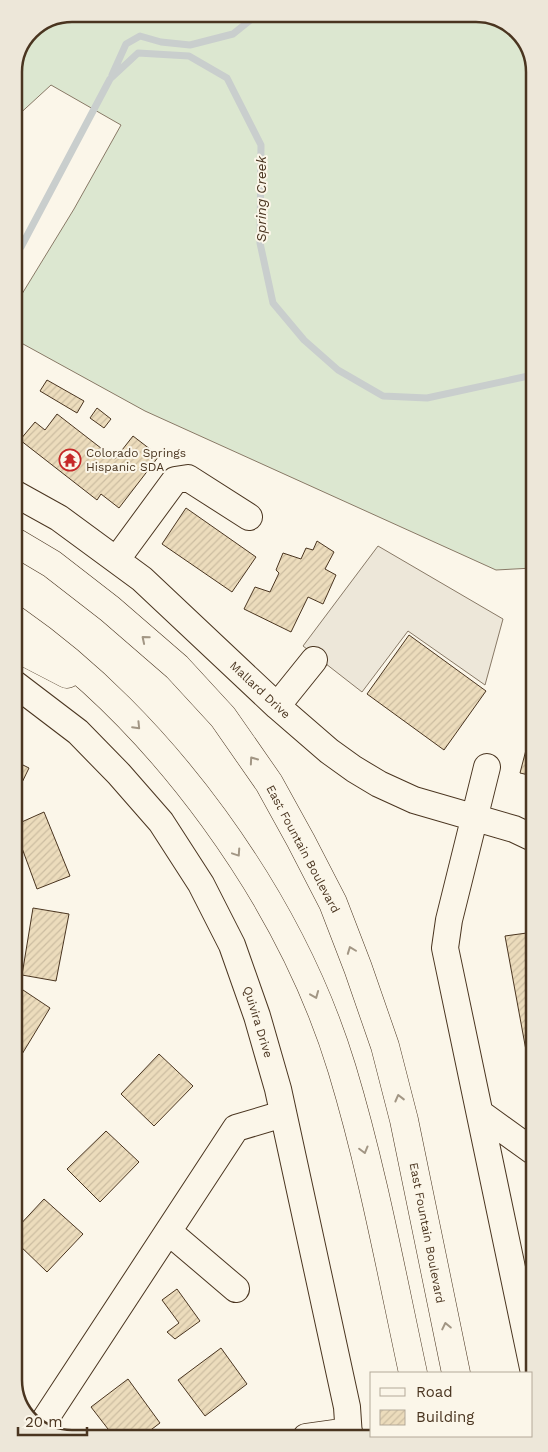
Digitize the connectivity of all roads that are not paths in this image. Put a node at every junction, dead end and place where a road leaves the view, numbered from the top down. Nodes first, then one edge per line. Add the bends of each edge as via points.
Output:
1 (23, 498) edge
2 (248, 517) dead end
3 (23, 547) edge
4 (116, 559) junction
5 (23, 625) edge
6 (23, 651) edge
7 (314, 660) dead end
8 (23, 690) edge
9 (102, 691) junction
10 (277, 706) junction
11 (487, 767) dead end
12 (475, 818) junction
13 (526, 835) edge
14 (284, 1114) junction
15 (480, 1114) junction
16 (526, 1146) edge
17 (169, 1232) junction
18 (236, 1288) dead end
19 (526, 1335) edge
20 (414, 1372) edge
21 (456, 1372) edge
22 (44, 1420) edge
23 (349, 1430) edge

1 - 4 street, Mallard Drive via 59,518
2 - 4 street via 188,478 175,480
21 -> 3 highway, East Fountain Boulevard via 404,1120 385,1046 333,903 301,841 269,783 223,717 177,667 110,609 52,564
4 - 10 street, Mallard Drive via 156,592
5 - 9 highway via 48,643
6 - 9 highway
7 - 10 street
8 - 14 street, Quivira Drive via 78,732 120,774 161,822 201,884 232,945 257,1016
9 -> 20 highway via 175,768 219,826 282,925 314,992 341,1067 367,1163
10 - 12 street, Mallard Drive via 329,751 379,784 414,800
11 - 12 street
12 - 13 street, Mallard Drive
12 - 15 street via 445,948
14 - 17 street via 236,1128
14 - 23 street, Quivira Drive
15 - 16 street
15 - 19 street
17 - 18 street
17 - 22 street

